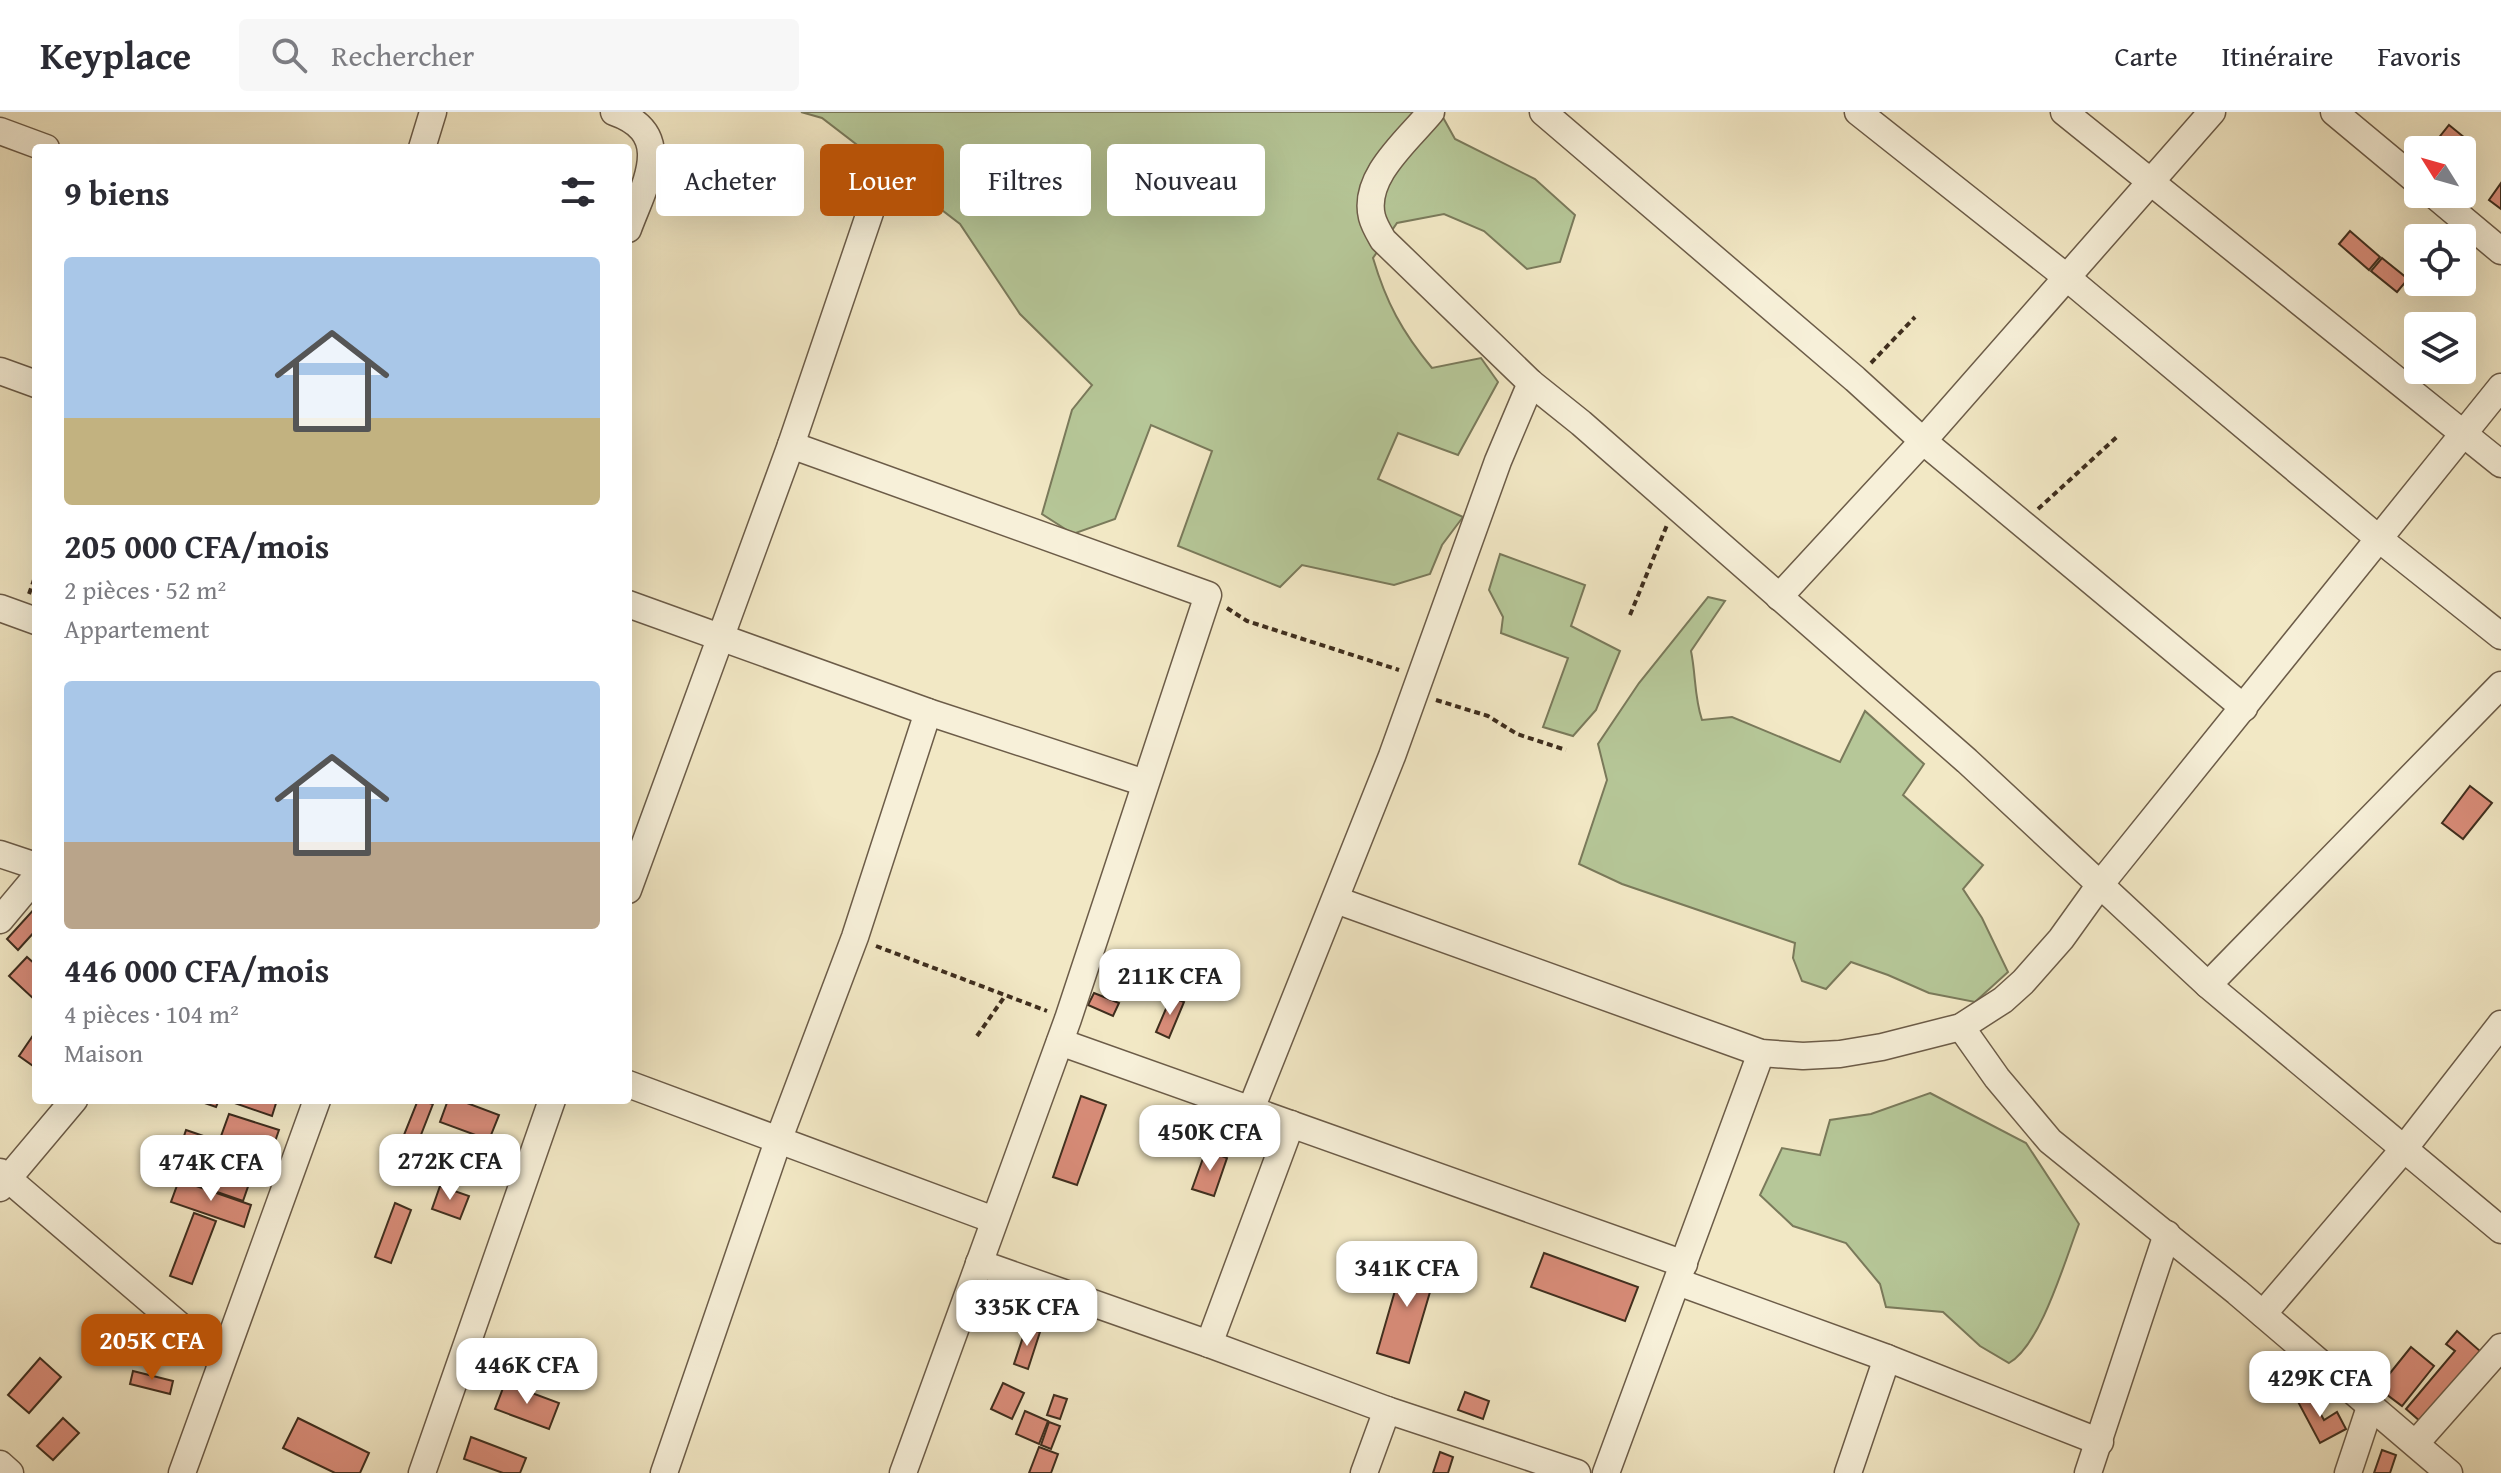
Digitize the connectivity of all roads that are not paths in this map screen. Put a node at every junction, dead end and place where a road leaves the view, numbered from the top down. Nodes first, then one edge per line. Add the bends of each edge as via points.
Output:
1 (433, 112) edge
2 (614, 112) edge
3 (1431, 112) edge
4 (1543, 112) edge
5 (1858, 112) edge
6 (2064, 112) edge
7 (2212, 112) edge
8 (2334, 112) edge
9 (0, 131) edge
10 (35, 144) edge
11 (423, 144) edge
12 (2404, 170) edge
13 (2151, 182) junction
14 (2450, 208) edge
15 (869, 216) edge
16 (632, 218) edge
17 (2501, 251) edge
18 (2065, 276) junction
19 (0, 371) edge
20 (32, 383) edge
21 (1531, 383) junction
22 (2501, 387) edge
23 (2464, 433) junction
24 (1923, 441) junction
25 (791, 445) junction
26 (2501, 464) edge
27 (2378, 538) junction
28 (1779, 597) junction
29 (632, 605) edge
30 (0, 608) edge
31 (32, 620) edge
32 (2501, 636) edge
33 (720, 637) junction
34 (2501, 685) edge
35 (2244, 708) junction
36 (928, 712) junction
37 (1145, 783) junction
38 (0, 854) edge
39 (32, 865) edge
40 (632, 879) edge
41 (32, 882) edge
42 (2099, 886) junction
43 (1336, 900) junction
44 (0, 920) edge
45 (2208, 985) junction
46 (2501, 1024) edge
47 (1961, 1027) junction
48 (1064, 1030) junction
49 (1761, 1053) junction
50 (632, 1086) edge
51 (70, 1104) edge
52 (316, 1104) edge
53 (551, 1104) edge
54 (1251, 1109) junction
55 (1291, 1124) junction
56 (778, 1141) junction
57 (2403, 1150) junction
58 (3, 1180) edge
59 (994, 1220) junction
60 (2501, 1230) edge
61 (2167, 1234) junction
62 (979, 1263) junction
63 (1681, 1273) junction
64 (2263, 1314) junction
65 (1209, 1344) junction
66 (2500, 1349) edge
67 (1887, 1358) junction
68 (221, 1361) junction
69 (2371, 1404) junction
70 (1387, 1410) junction
71 (2100, 1442) junction
72 (2416, 1443) junction
73 (0, 1464) edge
74 (910, 1471) edge
75 (10, 1473) edge
76 (182, 1473) edge
77 (422, 1473) edge
78 (664, 1473) edge
79 (1364, 1473) edge
80 (1577, 1473) edge
81 (1606, 1473) edge
82 (1848, 1473) edge
83 (2088, 1473) edge
84 (2348, 1473) edge
85 (2449, 1473) edge

1 - 11 street
2 - 16 street via 645,130 652,146 652,163
3 - 21 street via 1378,175 1372,217 1383,240
4 - 24 street
5 - 18 street
6 - 13 street
7 - 13 street
8 - 12 street
9 - 10 street
13 - 18 street
13 - 23 street
14 - 17 street
15 - 25 street
18 - 24 street
18 - 27 street
19 - 20 street
21 - 28 street
21 - 43 street
22 - 23 street
23 - 26 street
23 - 27 street
24 - 28 street
24 - 35 street
25 - 33 street
25 - 37 street via 1208,595
27 - 32 street
27 - 35 street
28 - 42 street via 1967,761
29 - 33 street
30 - 31 street
33 - 36 street
33 - 40 street
34 - 45 street
35 - 42 street
36 - 37 street
36 - 56 street via 855,937
37 - 48 street
38 - 39 street
41 - 44 street
42 - 45 street
42 - 47 street via 2023,982
43 - 49 street
43 - 54 street
45 - 57 street
46 - 57 street
47 - 49 street via 1840,1054
47 - 61 street via 2050,1141
48 - 54 street
48 - 59 street
49 - 63 street
50 - 56 street
51 - 58 street
52 - 68 street
53 - 77 street
54 - 55 street
55 - 63 street
55 - 65 street
56 - 59 street
56 - 78 street
57 - 60 street
57 - 64 street
58 - 68 street
59 - 62 street
61 - 64 street
61 - 71 street
62 - 65 street
62 - 74 street
63 - 67 street
63 - 81 street
64 - 69 street
65 - 70 street
66 - 72 street
67 - 71 street
67 - 82 street
68 - 76 street
69 - 72 street
69 - 84 street
70 - 79 street
70 - 80 street
71 - 83 street
72 - 85 street
73 - 75 street

